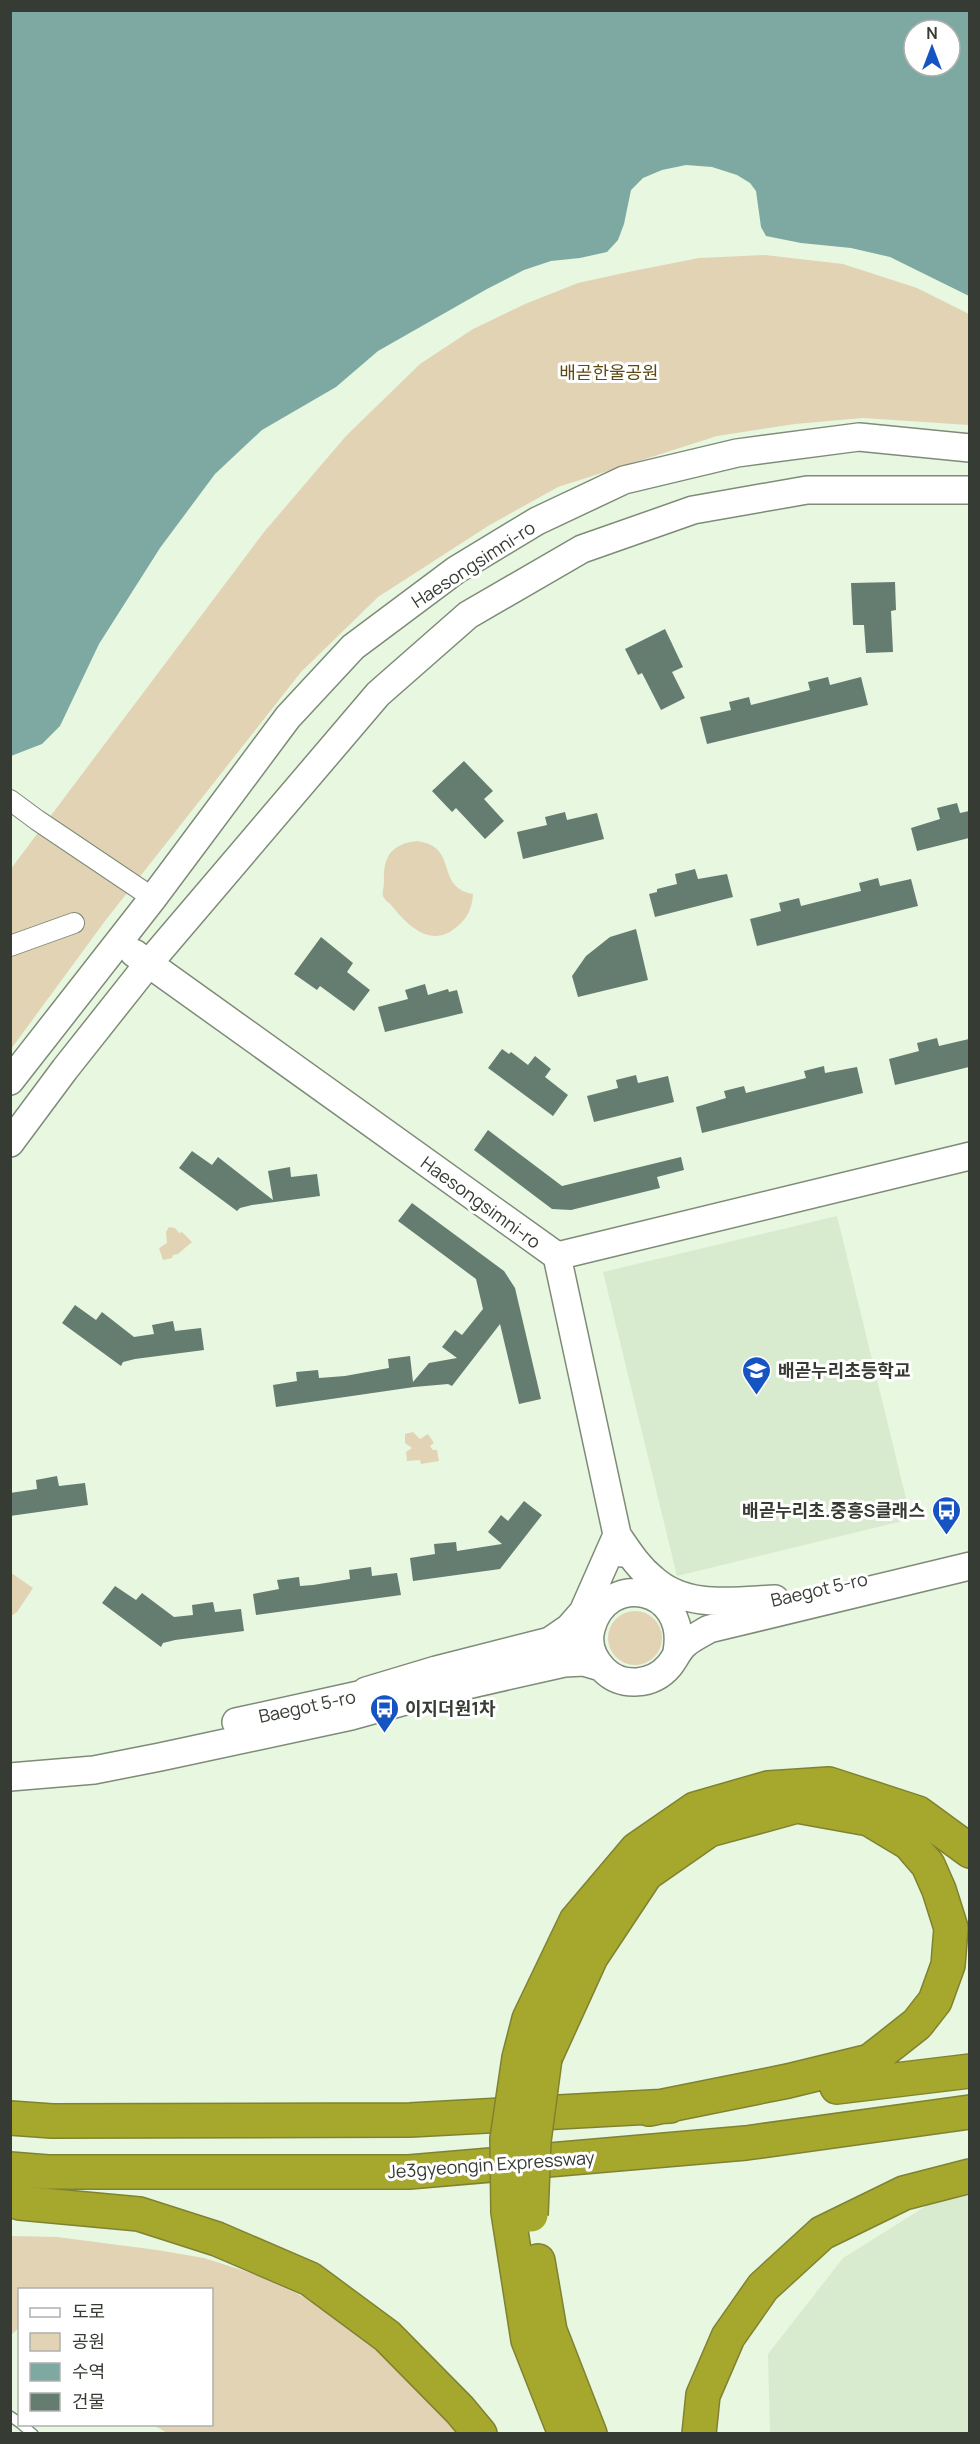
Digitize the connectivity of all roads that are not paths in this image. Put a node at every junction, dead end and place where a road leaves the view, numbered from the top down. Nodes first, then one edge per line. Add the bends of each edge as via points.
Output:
1 (969, 448) edge
2 (969, 490) edge
3 (10, 800) edge
4 (153, 898) junction
5 (74, 923) dead end
6 (118, 943) junction
7 (10, 946) edge
8 (148, 963) junction
9 (10, 1081) edge
10 (10, 1143) edge
11 (969, 1156) edge
12 (557, 1256) junction
13 (617, 1535) junction
14 (969, 1553) edge
15 (969, 1566) edge
16 (629, 1593) junction
17 (666, 1606) junction
18 (776, 1606) junction
19 (592, 1623) junction
20 (677, 1652) junction
21 (601, 1667) junction
22 (350, 1706) junction
23 (10, 1760) edge
24 (10, 1777) edge
25 (969, 1851) edge
26 (532, 2058) junction
27 (969, 2071) edge
28 (649, 2109) junction
29 (969, 2112) edge
30 (10, 2118) edge
31 (10, 2169) edge
32 (969, 2176) edge
33 (10, 2200) edge
34 (519, 2214) junction
35 (480, 2433) edge
36 (565, 2433) edge
37 (591, 2433) edge
38 (699, 2433) edge

1 - 4 street, Haesongsimni-ro via 860,437 737,453 624,480 537,521 456,570 353,647 288,717
2 - 8 street via 807,490 693,510 582,549 468,615 378,694
3 - 4 street
4 - 6 street, Haesongsimni-ro
5 - 7 street
6 - 8 street, Haesongsimni-ro
6 - 9 street, Haesongsimni-ro
8 - 10 street
8 - 12 street, Haesongsimni-ro
11 - 12 street, Haesongsimni-ro
12 - 13 street
13 - 16 street
13 - 18 street via 653,1580 679,1596
13 - 22 street via 583,1612 550,1641 436,1670
14 - 18 street, Baegot 5-ro
15 - 18 street, Baegot 5-ro
16 - 17 street, Baegot 5-ro via 645,1594
16 - 19 street, Baegot 5-ro via 602,1606
17 - 18 street, Baegot 5-ro via 703,1610
17 - 20 street via 678,1624
18 - 20 street, Baegot 5-ro via 709,1629
18 - 22 street, Baegot 5-ro via 709,1642 673,1680 652,1693 618,1691 580,1670
19 - 21 street via 591,1650
19 - 22 street, Baegot 5-ro via 573,1640 533,1655
20 - 21 street, Baegot 5-ro via 671,1665 660,1674 633,1683 619,1680
21 - 22 street, Baegot 5-ro via 584,1662 564,1663 445,1690
22 - 23 street, Baegot 5-ro via 154,1741
22 - 24 street, Baegot 5-ro via 94,1770
25 - 26 highway via 918,1813 829,1784 768,1788 695,1809 638,1849 576,1921 529,2019
26 - 28 highway via 591,1957 646,1874 709,1830 797,1806 869,1819 909,1843 928,1865 951,1928 948,1965 935,2001 917,2024 870,2061
26 - 34 highway, bridge via 534,2141
27 - 28 highway
28 - 30 highway via 410,2120
29 - 31 highway, Je3gyeongin Expressway via 746,2143 409,2172
32 - 38 highway via 904,2193 822,2233 763,2287 728,2337 703,2395
33 - 35 highway via 139,2214 218,2239 310,2278 387,2336
34 - 36 highway via 528,2340
34 - 37 highway via 550,2331

